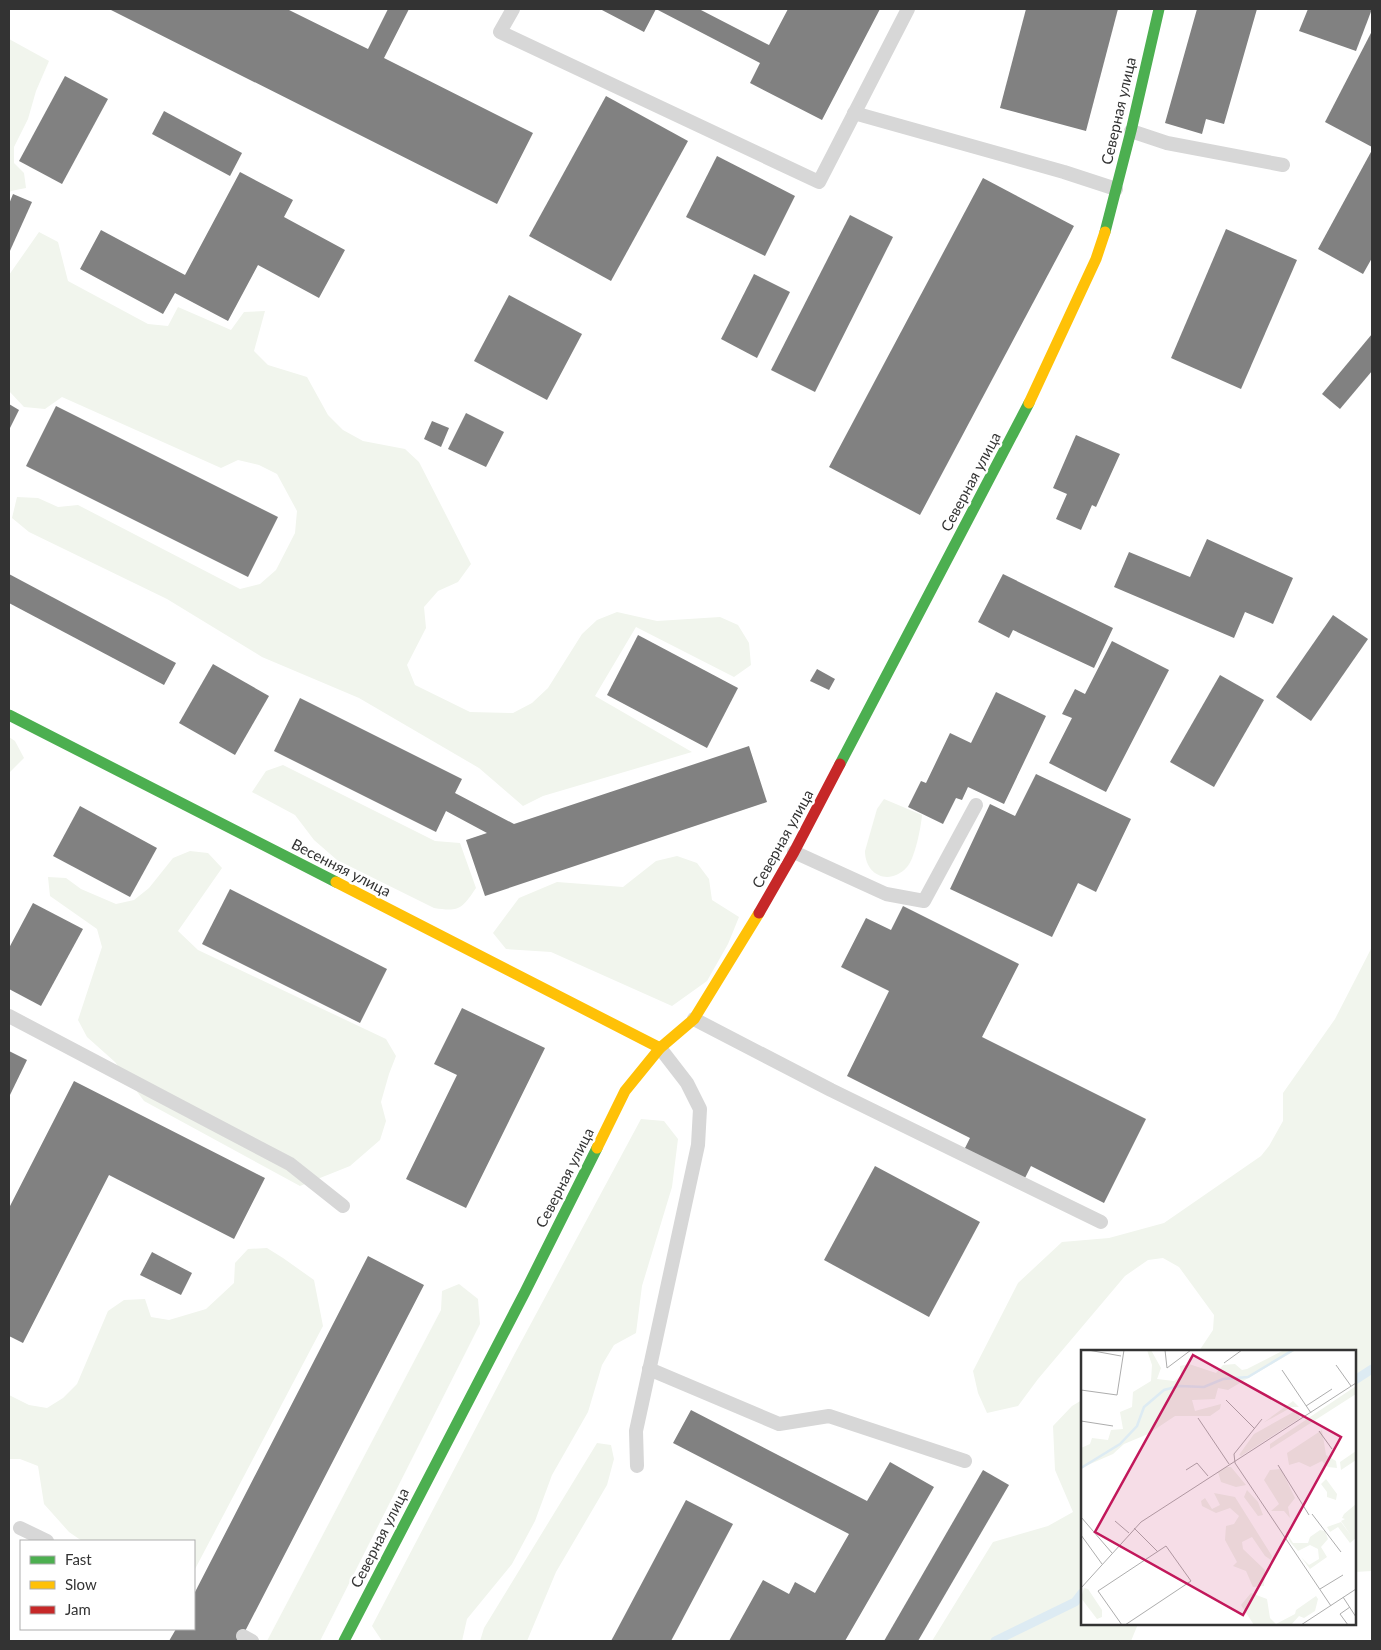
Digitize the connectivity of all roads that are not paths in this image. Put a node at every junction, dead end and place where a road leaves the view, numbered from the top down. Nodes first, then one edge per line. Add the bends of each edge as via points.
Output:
1 (513, 9) edge
2 (908, 9) edge
3 (1159, 9) edge
4 (854, 112) junction
5 (1131, 131) junction
6 (1283, 165) dead end
7 (1116, 189) junction
8 (9, 715) edge
9 (976, 806) dead end
10 (794, 852) junction
11 (9, 1016) edge
12 (694, 1019) junction
13 (660, 1048) junction
14 (343, 1206) dead end
15 (1101, 1222) dead end
16 (649, 1369) junction
17 (965, 1461) dead end
18 (638, 1466) dead end
19 (20, 1528) dead end
20 (44, 1540) edge
21 (344, 1641) edge

1 - 4 lane via 500,32 819,182
2 - 4 lane
3 - 5 street, Северная улица
4 - 7 lane
5 - 6 lane via 1167,143
5 - 7 street, Северная улица
7 - 10 street, Северная улица via 1096,259 1031,400
8 - 13 street, Весенняя улица
9 - 10 lane via 924,901 886,894
10 - 12 street, Северная улица via 742,944
11 - 14 lane via 290,1164
12 - 13 street, Северная улица
12 - 15 lane
13 - 16 lane via 687,1083 700,1109 698,1145
13 - 21 street, Северная улица via 625,1091
16 - 17 lane via 779,1424 829,1416
16 - 18 lane via 636,1431
19 - 20 lane

